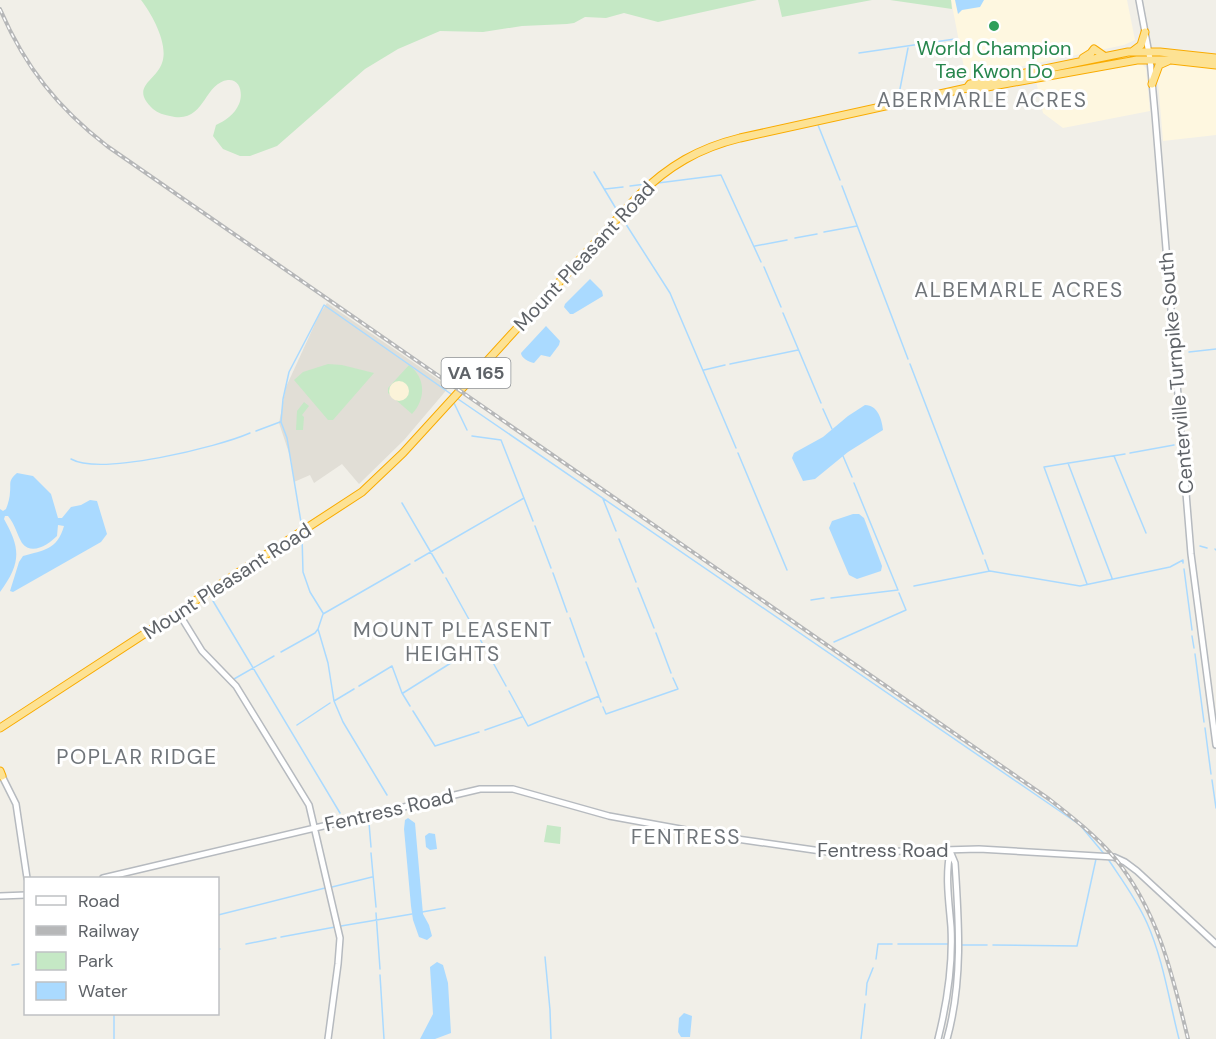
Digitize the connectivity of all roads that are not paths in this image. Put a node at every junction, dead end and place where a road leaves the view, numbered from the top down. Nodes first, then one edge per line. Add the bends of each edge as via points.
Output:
1 (1139, 0) edge
2 (1145, 32) junction
3 (1128, 52) junction
4 (1149, 56) junction
5 (1216, 58) edge
6 (1171, 60) junction
7 (1075, 62) junction
8 (1216, 65) edge
9 (1074, 71) junction
10 (1152, 84) junction
11 (967, 88) junction
12 (178, 612) junction
13 (2, 728) edge
14 (1216, 745) edge
15 (1, 773) edge
16 (315, 828) junction
17 (950, 851) junction
18 (27, 877) edge
19 (111, 877) edge
20 (24, 895) edge
21 (0, 896) edge
22 (1216, 944) edge
23 (327, 1039) edge
24 (938, 1039) edge
25 (947, 1039) edge

1 - 2 street, Centerville Turnpike South
2 - 3 highway via 1140,47
2 - 4 street, Centerville Turnpike South
3 - 4 highway, Mount Pleasant Road / VA 165
3 - 7 highway, Mount Pleasant Road / VA 165 via 1105,56 1094,49
4 - 5 highway, Mount Pleasant Road / VA 165
4 - 6 highway, Mount Pleasant Road / VA 165
4 - 9 highway, Mount Pleasant Road / VA 165
4 - 10 street, Centerville Turnpike South
6 - 8 highway, Mount Pleasant Road / VA 165
6 - 10 highway via 1159,65
7 - 9 highway
7 - 11 highway, Mount Pleasant Road / VA 165 via 970,84
9 - 11 highway, Mount Pleasant Road / VA 165
10 - 14 street, Centerville Turnpike South via 1191,554
11 - 12 highway, Mount Pleasant Road / VA 165 via 727,141 677,163 638,196 371,484
12 - 13 highway, Mount Pleasant Road / VA 165
12 - 16 street via 202,651 241,694 305,797
15 - 18 street via 16,804
16 - 17 street, Fentress Road via 493,788 526,792 609,816 809,850 845,854
16 - 19 street, Fentress Road
16 - 23 street via 340,938
17 - 22 street, Fentress Road via 1004,850 1120,859
17 - 24 street via 947,867 951,952
17 - 25 street via 955,863 959,951
20 - 21 street

